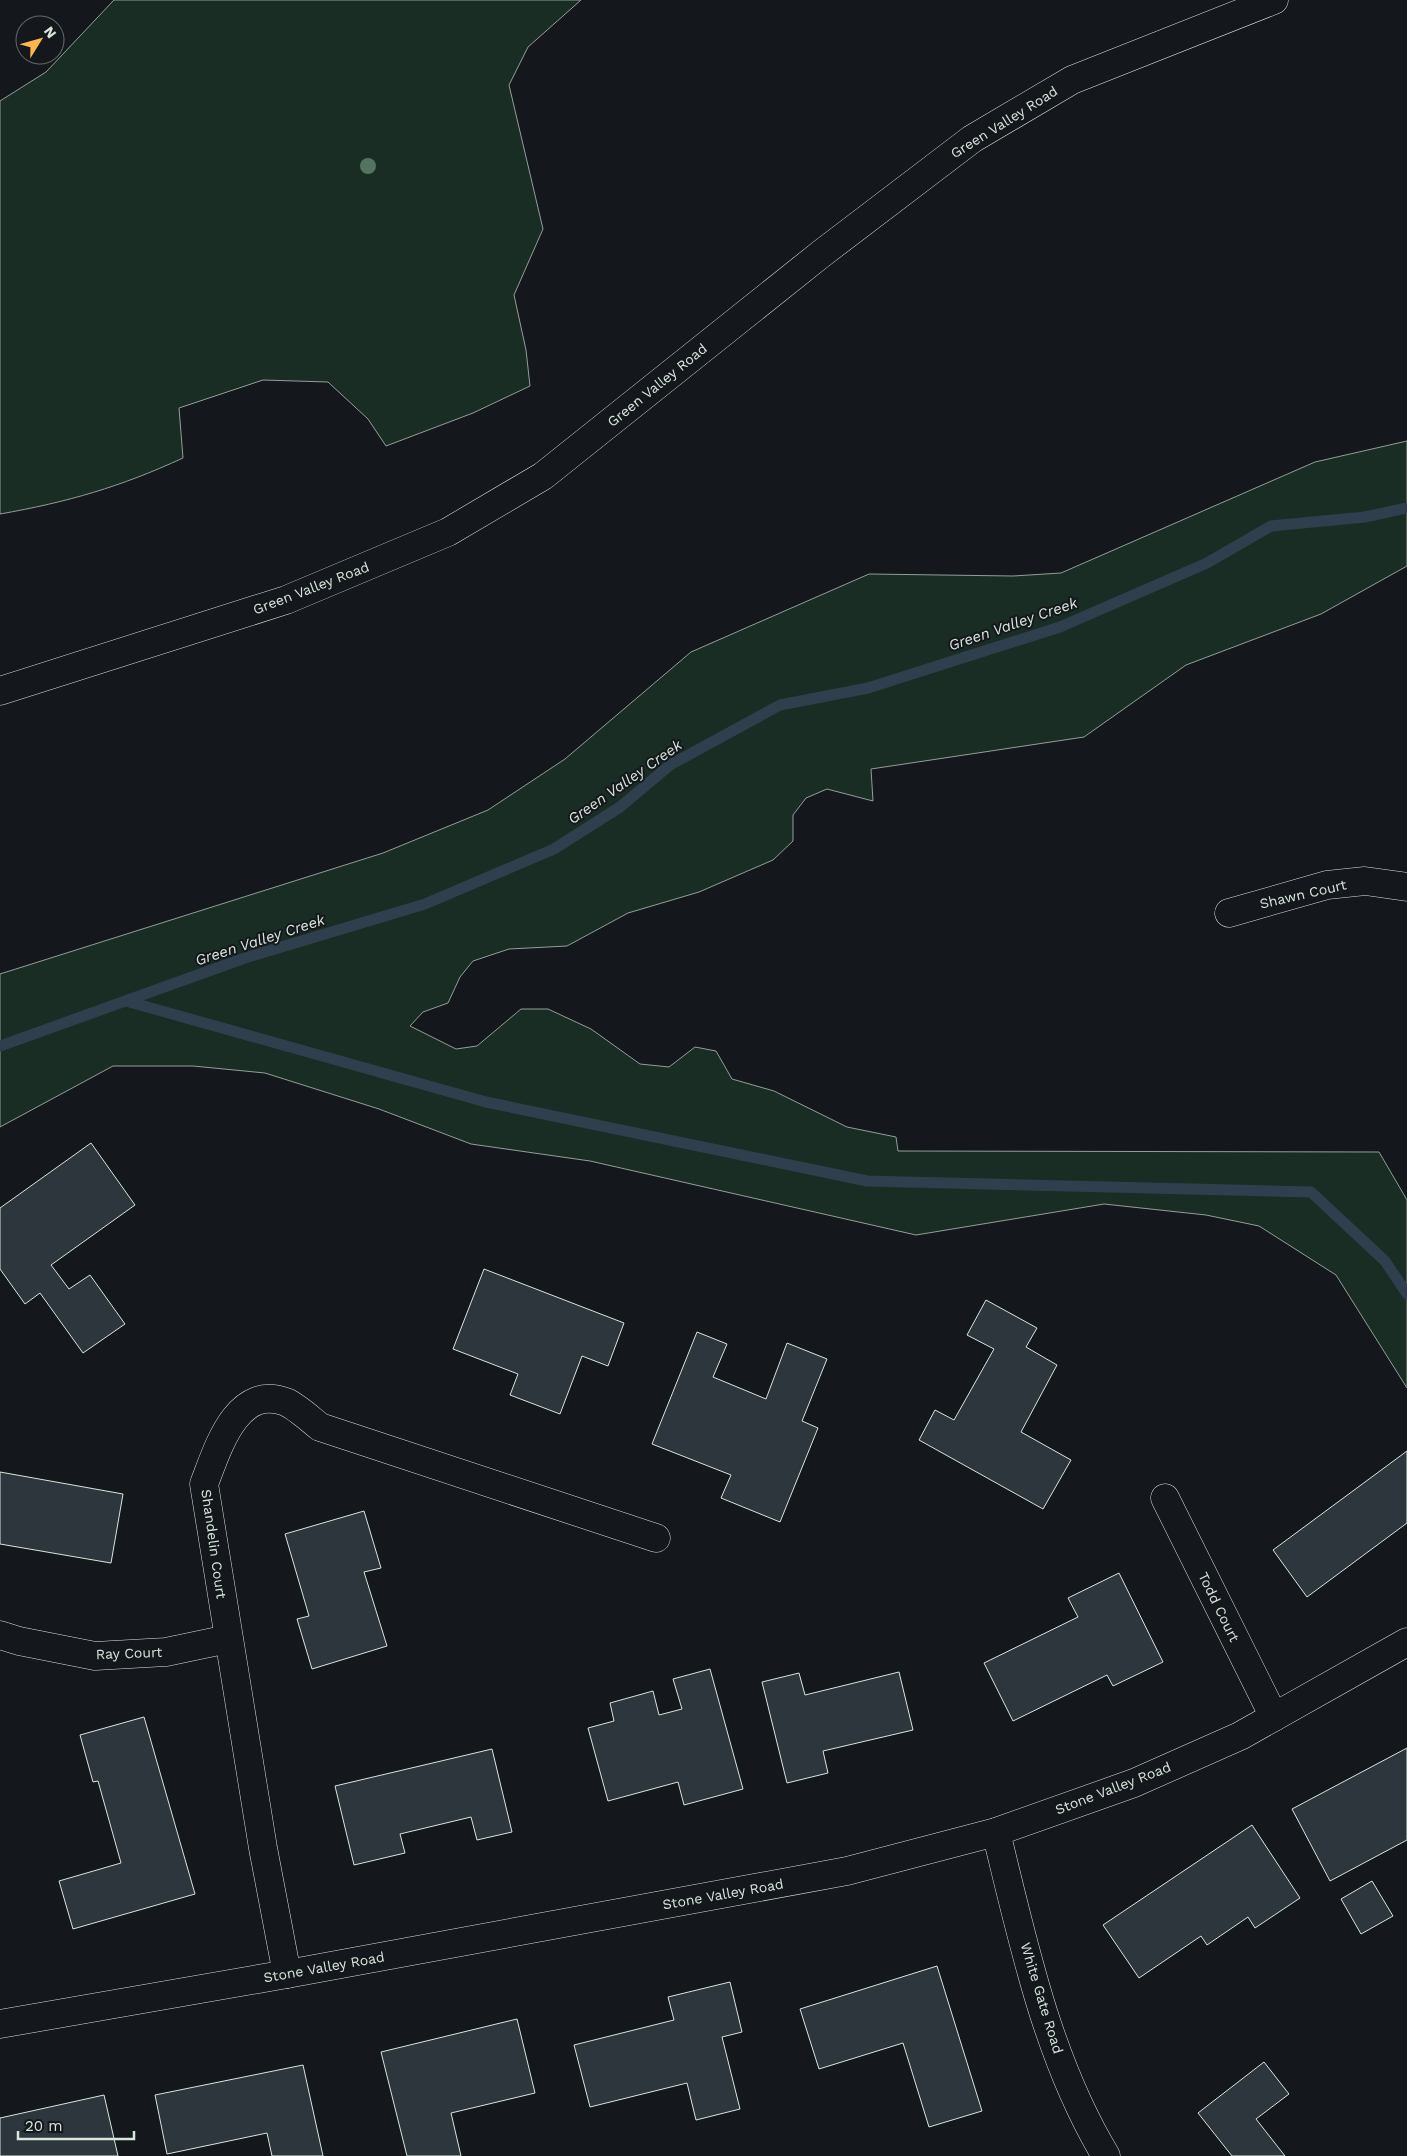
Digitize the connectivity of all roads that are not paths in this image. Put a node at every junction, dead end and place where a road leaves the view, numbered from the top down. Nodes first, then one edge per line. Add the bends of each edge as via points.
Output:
1 (1274, 0) edge
2 (0, 691) edge
3 (1407, 888) edge
4 (1229, 913) dead end
5 (1165, 1498) dead end
6 (656, 1538) dead end
7 (0, 1635) edge
8 (228, 1639) junction
9 (1407, 1642) edge
10 (1274, 1717) junction
11 (996, 1832) junction
12 (287, 1974) junction
13 (0, 2024) edge
14 (1106, 2156) edge

1 - 2 street, Green Valley Road via 1072,80 972,139 821,254 543,476 448,532 286,600
3 - 4 street, Shawn Court via 1364,881 1327,886
5 - 10 street, Todd Court
6 - 8 street, Shandelin Court via 320,1427 286,1402 261,1400 239,1412 223,1433 204,1484
7 - 8 street, Ray Court via 19,1642 95,1656 166,1652
8 - 12 street, Shandelin Court
9 - 10 street, Stone Valley Road
10 - 11 street, Stone Valley Road via 1240,1736 1134,1783
11 - 12 street, Stone Valley Road via 847,1871
11 - 14 street, White Gate Road via 1054,2043 1088,2126
12 - 13 street, Stone Valley Road

